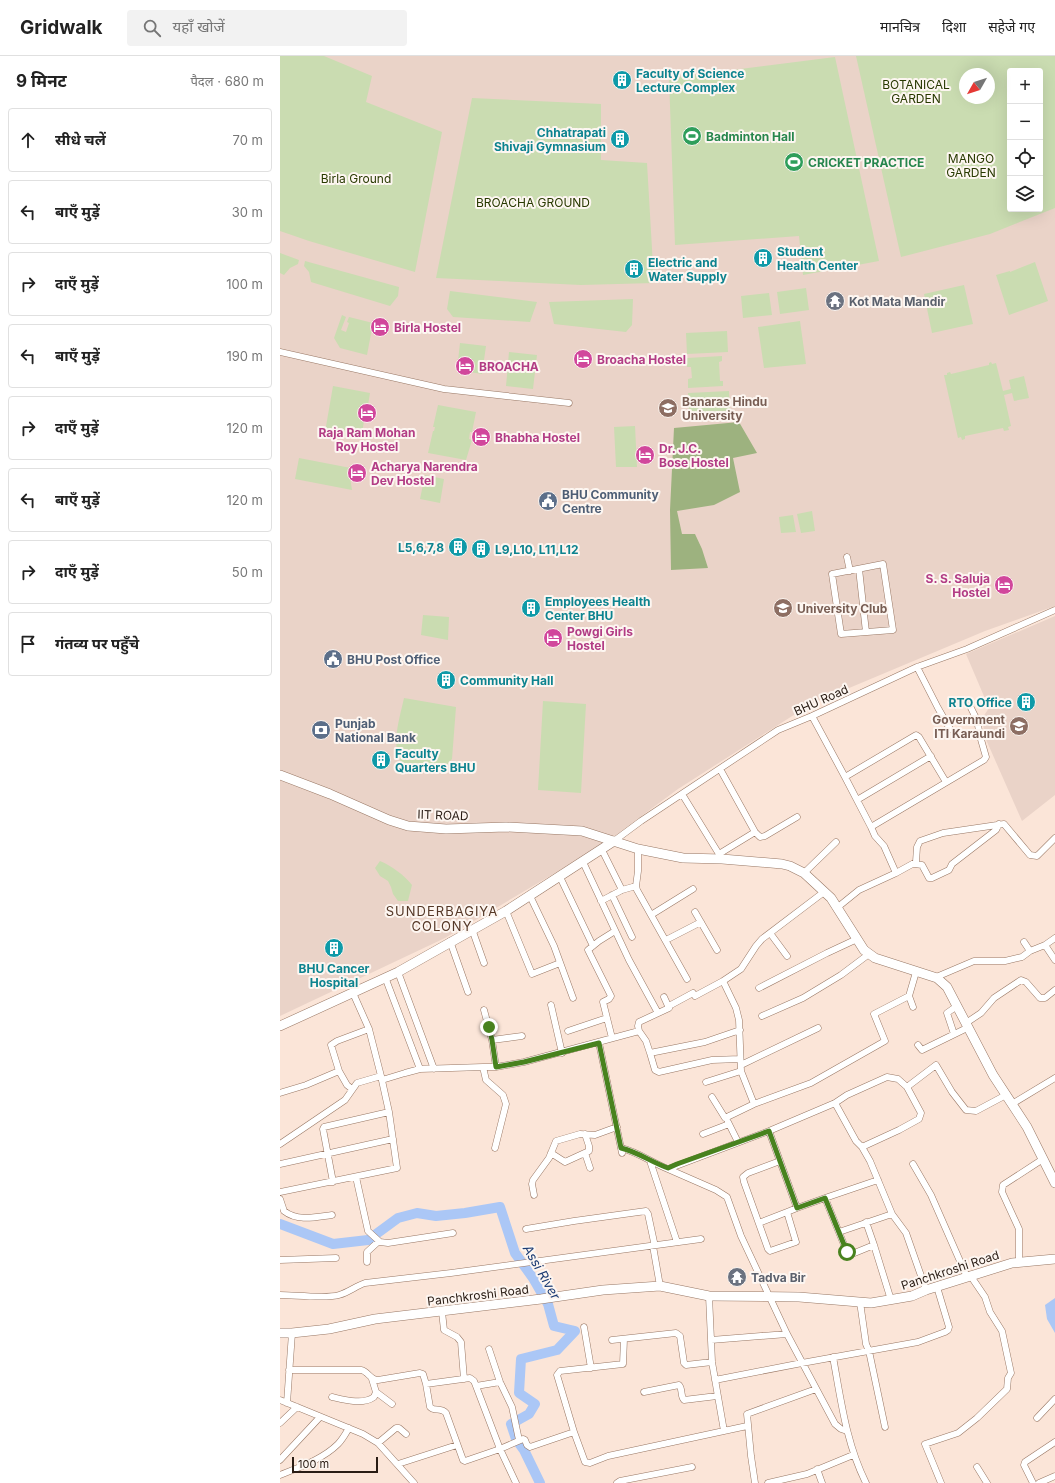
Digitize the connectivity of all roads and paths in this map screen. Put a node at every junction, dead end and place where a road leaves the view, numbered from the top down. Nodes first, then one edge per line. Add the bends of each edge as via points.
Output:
1 (280, 352) edge
2 (569, 403) dead end
3 (847, 557) dead end
4 (859, 569) junction
5 (850, 570) junction
6 (1055, 610) edge
7 (866, 632) junction
8 (917, 667) junction
9 (970, 706) dead end
10 (812, 716) junction
11 (950, 729) dead end
12 (931, 756) junction
13 (720, 769) junction
14 (280, 775) edge
15 (845, 776) junction
16 (946, 782) junction
17 (682, 794) junction
18 (857, 800) junction
19 (797, 817) dead end
20 (999, 824) junction
21 (870, 827) junction
22 (755, 832) junction
23 (1055, 838) edge
24 (614, 842) junction
25 (836, 842) dead end
26 (638, 849) junction
27 (602, 850) junction
28 (721, 856) junction
29 (583, 862) junction
30 (915, 864) junction
31 (804, 873) junction
32 (896, 873) junction
33 (560, 876) junction
34 (636, 886) junction
35 (693, 888) dead end
36 (622, 890) junction
37 (824, 892) junction
38 (612, 895) junction
39 (530, 896) junction
40 (601, 901) junction
41 (838, 907) junction
42 (506, 911) junction
43 (695, 912) dead end
44 (651, 915) junction
45 (701, 922) junction
46 (472, 929) junction
47 (615, 931) junction
48 (770, 932) junction
49 (632, 937) dead end
50 (857, 938) junction
51 (1055, 938) edge
52 (666, 940) junction
53 (450, 941) junction
54 (1024, 942) dead end
55 (1044, 945) junction
56 (593, 946) junction
57 (717, 950) dead end
58 (1030, 951) junction
59 (869, 954) junction
60 (787, 956) dead end
61 (1055, 960) edge
62 (560, 963) junction
63 (484, 964) dead end
64 (398, 972) junction
65 (916, 972) junction
66 (385, 977) junction
67 (934, 978) junction
68 (687, 979) dead end
69 (723, 981) junction
70 (759, 988) dead end
71 (1055, 990) edge
72 (468, 992) dead end
73 (353, 993) junction
74 (909, 996) junction
75 (664, 997) dead end
76 (573, 998) dead end
77 (551, 1005) dead end
78 (669, 1006) junction
79 (957, 1006) junction
80 (913, 1007) dead end
81 (484, 1010) dead end
82 (658, 1013) junction
83 (762, 1016) dead end
84 (607, 1018) junction
85 (968, 1025) junction
86 (280, 1026) edge
87 (818, 1028) dead end
88 (369, 1029) junction
89 (740, 1030) junction
90 (568, 1031) dead end
91 (639, 1031) junction
92 (954, 1034) junction
93 (522, 1036) dead end
94 (612, 1038) junction
95 (492, 1040) junction
96 (599, 1043) junction
97 (918, 1045) dead end
98 (562, 1052) junction
99 (650, 1053) junction
100 (741, 1065) junction
101 (483, 1067) junction
102 (496, 1067) junction
103 (420, 1069) junction
104 (434, 1069) junction
105 (339, 1071) junction
106 (382, 1078) junction
107 (1055, 1078) edge
108 (706, 1082) dead end
109 (907, 1087) junction
110 (352, 1089) junction
111 (280, 1093) edge
112 (1006, 1095) junction
113 (712, 1097) dead end
114 (835, 1103) junction
115 (754, 1104) junction
116 (1012, 1104) junction
117 (389, 1112) junction
118 (725, 1118) junction
119 (729, 1124) junction
120 (617, 1127) junction
121 (769, 1131) junction
122 (585, 1134) junction
123 (703, 1134) dead end
124 (393, 1139) junction
125 (738, 1142) junction
126 (280, 1144) edge
127 (862, 1147) junction
128 (495, 1148) dead end
129 (551, 1153) junction
130 (585, 1153) junction
131 (328, 1154) junction
132 (1043, 1159) junction
133 (650, 1161) junction
134 (780, 1161) junction
135 (280, 1164) edge
136 (913, 1164) dead end
137 (590, 1168) dead end
138 (668, 1168) junction
139 (356, 1177) junction
140 (878, 1180) junction
141 (1054, 1180) edge
142 (333, 1182) junction
143 (280, 1192) edge
144 (534, 1195) dead end
145 (825, 1198) junction
146 (280, 1199) edge
147 (797, 1208) junction
148 (787, 1212) junction
149 (892, 1214) junction
150 (332, 1215) dead end
151 (866, 1222) junction
152 (759, 1223) junction
153 (526, 1229) dead end
154 (839, 1232) junction
155 (453, 1233) dead end
156 (702, 1239) dead end
157 (378, 1240) junction
158 (677, 1242) junction
159 (874, 1245) junction
160 (653, 1246) junction
161 (336, 1258) dead end
162 (1055, 1259) edge
163 (280, 1260) edge
164 (1019, 1261) junction
165 (367, 1262) dead end
166 (968, 1276) junction
167 (660, 1286) junction
168 (937, 1287) junction
169 (926, 1290) junction
170 (280, 1295) edge
171 (709, 1296) junction
172 (771, 1298) junction
173 (891, 1300) junction
174 (860, 1302) junction
175 (442, 1312) junction
176 (584, 1327) dead end
177 (280, 1332) edge
178 (292, 1333) junction
179 (787, 1334) junction
180 (624, 1338) junction
181 (612, 1340) dead end
182 (711, 1340) junction
183 (489, 1349) dead end
184 (870, 1351) junction
185 (833, 1357) junction
186 (712, 1362) junction
187 (802, 1362) junction
188 (591, 1368) junction
189 (289, 1370) junction
190 (372, 1379) junction
191 (464, 1379) junction
192 (715, 1380) junction
193 (500, 1382) junction
194 (426, 1384) junction
195 (476, 1386) junction
196 (816, 1389) junction
197 (376, 1392) junction
198 (644, 1392) dead end
199 (717, 1396) junction
200 (332, 1397) dead end
201 (1055, 1399) edge
202 (280, 1400) edge
203 (287, 1403) junction
204 (392, 1404) dead end
205 (297, 1407) junction
206 (320, 1417) junction
207 (1037, 1418) dead end
208 (280, 1423) edge
209 (747, 1426) junction
210 (885, 1427) dead end
211 (349, 1428) junction
212 (724, 1431) junction
213 (847, 1431) junction
214 (574, 1432) junction
215 (406, 1434) dead end
216 (518, 1441) junction
217 (1055, 1442) edge
218 (378, 1443) junction
219 (457, 1444) junction
220 (500, 1449) junction
221 (853, 1455) junction
222 (280, 1460) edge
223 (398, 1464) junction
224 (692, 1467) dead end
225 (977, 1467) dead end
226 (817, 1470) junction
227 (280, 1475) edge
228 (1055, 1476) edge
229 (414, 1483) edge
230 (516, 1483) edge
231 (617, 1483) edge
232 (755, 1483) edge
233 (768, 1483) edge
234 (822, 1483) edge
235 (866, 1483) edge
236 (941, 1483) edge
237 (987, 1483) edge
238 (1033, 1483) edge
239 (1040, 1483) edge

1 - 2 street via 444,389
3 - 5 street
4 - 5 street
4 - 7 street
4 - 7 street via 884,564 893,630
5 - 7 street via 832,574 841,634
6 - 8 street, BHU Road via 966,649
8 - 10 street, BHU Road
8 - 11 street
9 - 16 street via 977,720 986,757
10 - 13 street, BHU Road via 778,730
10 - 15 street
12 - 15 street via 916,736
12 - 16 street
12 - 18 street
13 - 17 street, BHU Road
13 - 22 street
14 - 24 street, IIT ROAD via 408,826 582,831
15 - 18 street
16 - 21 street
17 - 24 street, BHU Road
17 - 28 street
18 - 21 street
19 - 22 street via 765,836 760,837
20 - 23 street via 1006,824 1030,855 1034,856
20 - 30 street via 943,833 924,839 918,844
20 - 30 street via 991,834 952,864 949,870 929,878 924,867
21 - 32 street via 884,846
22 - 28 street
24 - 26 street, IIT ROAD
24 - 27 street
25 - 31 street
26 - 28 street, IIT ROAD via 683,858
26 - 34 street
27 - 29 street
27 - 36 street
28 - 31 street, IIT ROAD via 782,864
29 - 33 street
29 - 40 street
30 - 32 street
31 - 37 street, IIT ROAD
32 - 41 street via 859,890
33 - 39 street
33 - 56 street
34 - 36 street
34 - 44 street
35 - 44 street
36 - 38 street
37 - 41 street, IIT ROAD
37 - 48 street
38 - 40 street
38 - 49 street
39 - 42 street
39 - 62 street
40 - 47 street
41 - 50 street, IIT ROAD
42 - 46 street
42 - 62 street via 532,974
43 - 45 street
44 - 52 street
45 - 52 street
45 - 57 street
46 - 53 street
46 - 63 street
47 - 56 street
47 - 82 street
48 - 60 street
48 - 69 street via 756,946 741,969
50 - 59 street, IIT ROAD
50 - 70 street
51 - 55 street
52 - 68 street
53 - 64 street
53 - 72 street
54 - 58 street
55 - 58 street
55 - 61 street
56 - 84 street via 589,948 589,952 611,996 603,1002
58 - 67 street via 1022,957 1005,961 974,961
59 - 65 street
59 - 83 street via 803,998
62 - 76 street
64 - 66 street
64 - 104 street
65 - 67 street
65 - 74 street
66 - 73 street
66 - 103 street
67 - 79 street via 947,986
69 - 78 street
69 - 89 street via 736,1008
71 - 85 street via 1045,998 1040,998 1021,980 994,998
73 - 86 street
73 - 88 street
74 - 80 street
74 - 115 street via 874,1014 885,1041 811,1083
75 - 78 street
77 - 98 street
78 - 82 street
79 - 85 street
79 - 92 street via 946,1013
81 - 95 street
82 - 91 street via 639,1022
84 - 90 street
84 - 94 street
85 - 92 street
85 - 112 street via 993,1076
87 - 100 street
88 - 105 street via 331,1045
88 - 106 street
89 - 99 street via 705,1042
89 - 100 street
91 - 94 street
91 - 99 street
92 - 97 street via 922,1050
93 - 95 street
94 - 96 street
95 - 102 street
96 - 98 street
96 - 120 street
98 - 102 street
99 - 100 street via 655,1070 659,1072 712,1060
100 - 108 street
100 - 115 street
101 - 102 street
101 - 104 street
101 - 128 street via 486,1080 505,1099
103 - 104 street
103 - 106 street
105 - 110 street
105 - 111 street
106 - 110 street via 357,1083
106 - 117 street
107 - 116 street
109 - 112 street via 936,1065 966,1110 976,1111
109 - 114 street via 898,1079 887,1077
109 - 127 street via 921,1113 919,1118
110 - 126 street via 345,1100
112 - 116 street
113 - 118 street
114 - 121 street
114 - 127 street
115 - 118 street
116 - 132 street
117 - 124 street
117 - 131 street via 324,1127
118 - 119 street
119 - 123 street
119 - 125 street
120 - 122 street via 595,1135
120 - 133 street via 621,1150 633,1151
121 - 125 street
121 - 134 street
122 - 129 street via 556,1141
122 - 130 street via 590,1149
124 - 131 street
124 - 139 street via 397,1168
125 - 138 street
127 - 140 street
129 - 130 street via 565,1162
129 - 144 street via 533,1180
130 - 137 street
131 - 135 street
131 - 142 street
132 - 141 street
132 - 164 street via 1003,1185 1002,1189 1019,1229
133 - 138 street
133 - 158 street
134 - 147 street
134 - 152 street via 744,1176
136 - 166 street via 931,1195
138 - 172 street via 727,1197 741,1236
139 - 142 street
139 - 157 street via 367,1229
140 - 145 street
140 - 149 street
142 - 143 street
145 - 147 street
145 - 154 street
146 - 150 street via 284,1211 294,1217
147 - 148 street
148 - 152 street
148 - 152 street via 797,1240 794,1244 770,1251
149 - 151 street
149 - 169 street via 906,1233
151 - 154 street
151 - 159 street
153 - 160 street via 644,1211 648,1214
154 - 159 street via 849,1254
155 - 157 street via 388,1243
156 - 158 street
157 - 165 street via 367,1252
158 - 160 street
159 - 173 street
160 - 167 street
160 - 170 street via 365,1283 334,1296
161 - 163 street
162 - 164 street, Panchkroshi Road
164 - 166 street, Panchkroshi Road
166 - 168 street, Panchkroshi Road
166 - 236 street via 985,1297 990,1312 1002,1331 1012,1373 1008,1378 1007,1390 977,1418 958,1433 925,1444
167 - 171 street, Panchkroshi Road
167 - 175 street, Panchkroshi Road via 603,1290
168 - 169 street, Panchkroshi Road
168 - 184 street via 948,1330 918,1342
169 - 173 street, Panchkroshi Road
171 - 172 street, Panchkroshi Road
171 - 182 street
172 - 174 street, Panchkroshi Road
172 - 179 street
173 - 174 street, Panchkroshi Road
174 - 184 street via 866,1344
175 - 178 street, Panchkroshi Road via 375,1319 329,1329
175 - 191 street via 444,1330 461,1342
176 - 188 street
177 - 178 street, Panchkroshi Road
178 - 189 street
179 - 182 street
179 - 187 street
180 - 181 street
180 - 186 street via 676,1333 680,1336 686,1365
180 - 188 street via 623,1364
182 - 186 street
183 - 193 street
184 - 185 street
184 - 210 street
185 - 187 street
185 - 213 street
186 - 192 street
187 - 192 street
187 - 196 street
188 - 214 street via 560,1371 557,1374
189 - 190 street via 361,1370 367,1372
189 - 203 street
190 - 194 street via 420,1373 424,1376
190 - 197 street
191 - 194 street
191 - 195 street via 472,1379
192 - 199 street
193 - 195 street
193 - 216 street via 512,1407
194 - 219 street via 430,1406 446,1413
195 - 220 street
196 - 209 street via 748,1413
196 - 213 street via 835,1424
197 - 200 street via 374,1397 366,1401 347,1401
197 - 204 street
198 - 199 street via 679,1385 684,1400
199 - 212 street
201 - 207 street
202 - 203 street
203 - 205 street
205 - 206 street
205 - 208 street
206 - 211 street
206 - 222 street
209 - 212 street
209 - 232 street
211 - 218 street
211 - 227 street via 340,1443 331,1451
212 - 214 street via 608,1456 588,1464
213 - 221 street
214 - 216 street via 530,1447 524,1439
215 - 218 street via 396,1428
216 - 220 street
217 - 238 street via 1025,1462
218 - 223 street
219 - 220 street via 463,1460 467,1462
219 - 223 street
220 - 230 street
221 - 226 street
221 - 235 street
223 - 229 street
224 - 231 street
225 - 237 street
226 - 233 street
226 - 234 street
228 - 239 street

